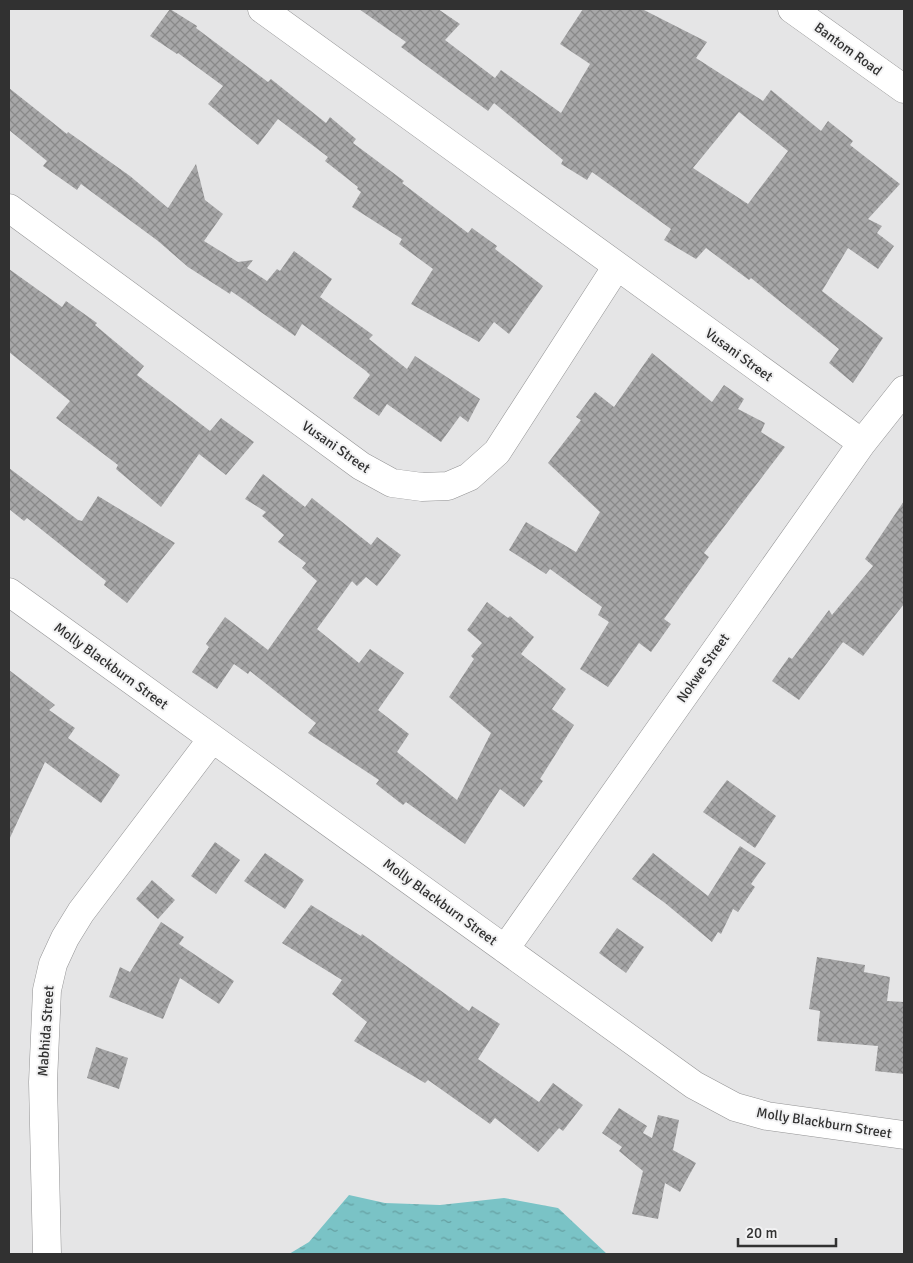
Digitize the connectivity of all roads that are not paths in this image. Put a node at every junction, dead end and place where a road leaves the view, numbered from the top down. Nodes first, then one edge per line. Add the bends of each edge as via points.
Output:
1 (262, 9) edge
2 (792, 9) edge
3 (904, 89) edge
4 (9, 208) edge
5 (617, 266) junction
6 (904, 390) edge
7 (862, 444) junction
8 (9, 592) edge
9 (212, 739) junction
10 (505, 949) junction
11 (904, 1135) edge
12 (47, 1254) edge

1 - 5 street, Vusani Street
2 - 3 street, Bantom Road
4 - 5 street, Vusani Street via 361,466 392,483 422,487 448,486 469,477 497,452
5 - 7 street, Vusani Street
6 - 7 street, Nokwe Street
7 - 10 street, Nokwe Street
8 - 9 street, Molly Blackburn Street
9 - 10 street, Molly Blackburn Street
9 - 12 street, Mabhida Street via 81,912 53,964 47,990 43,1082
10 - 11 street, Molly Blackburn Street via 694,1085 736,1107 802,1122

